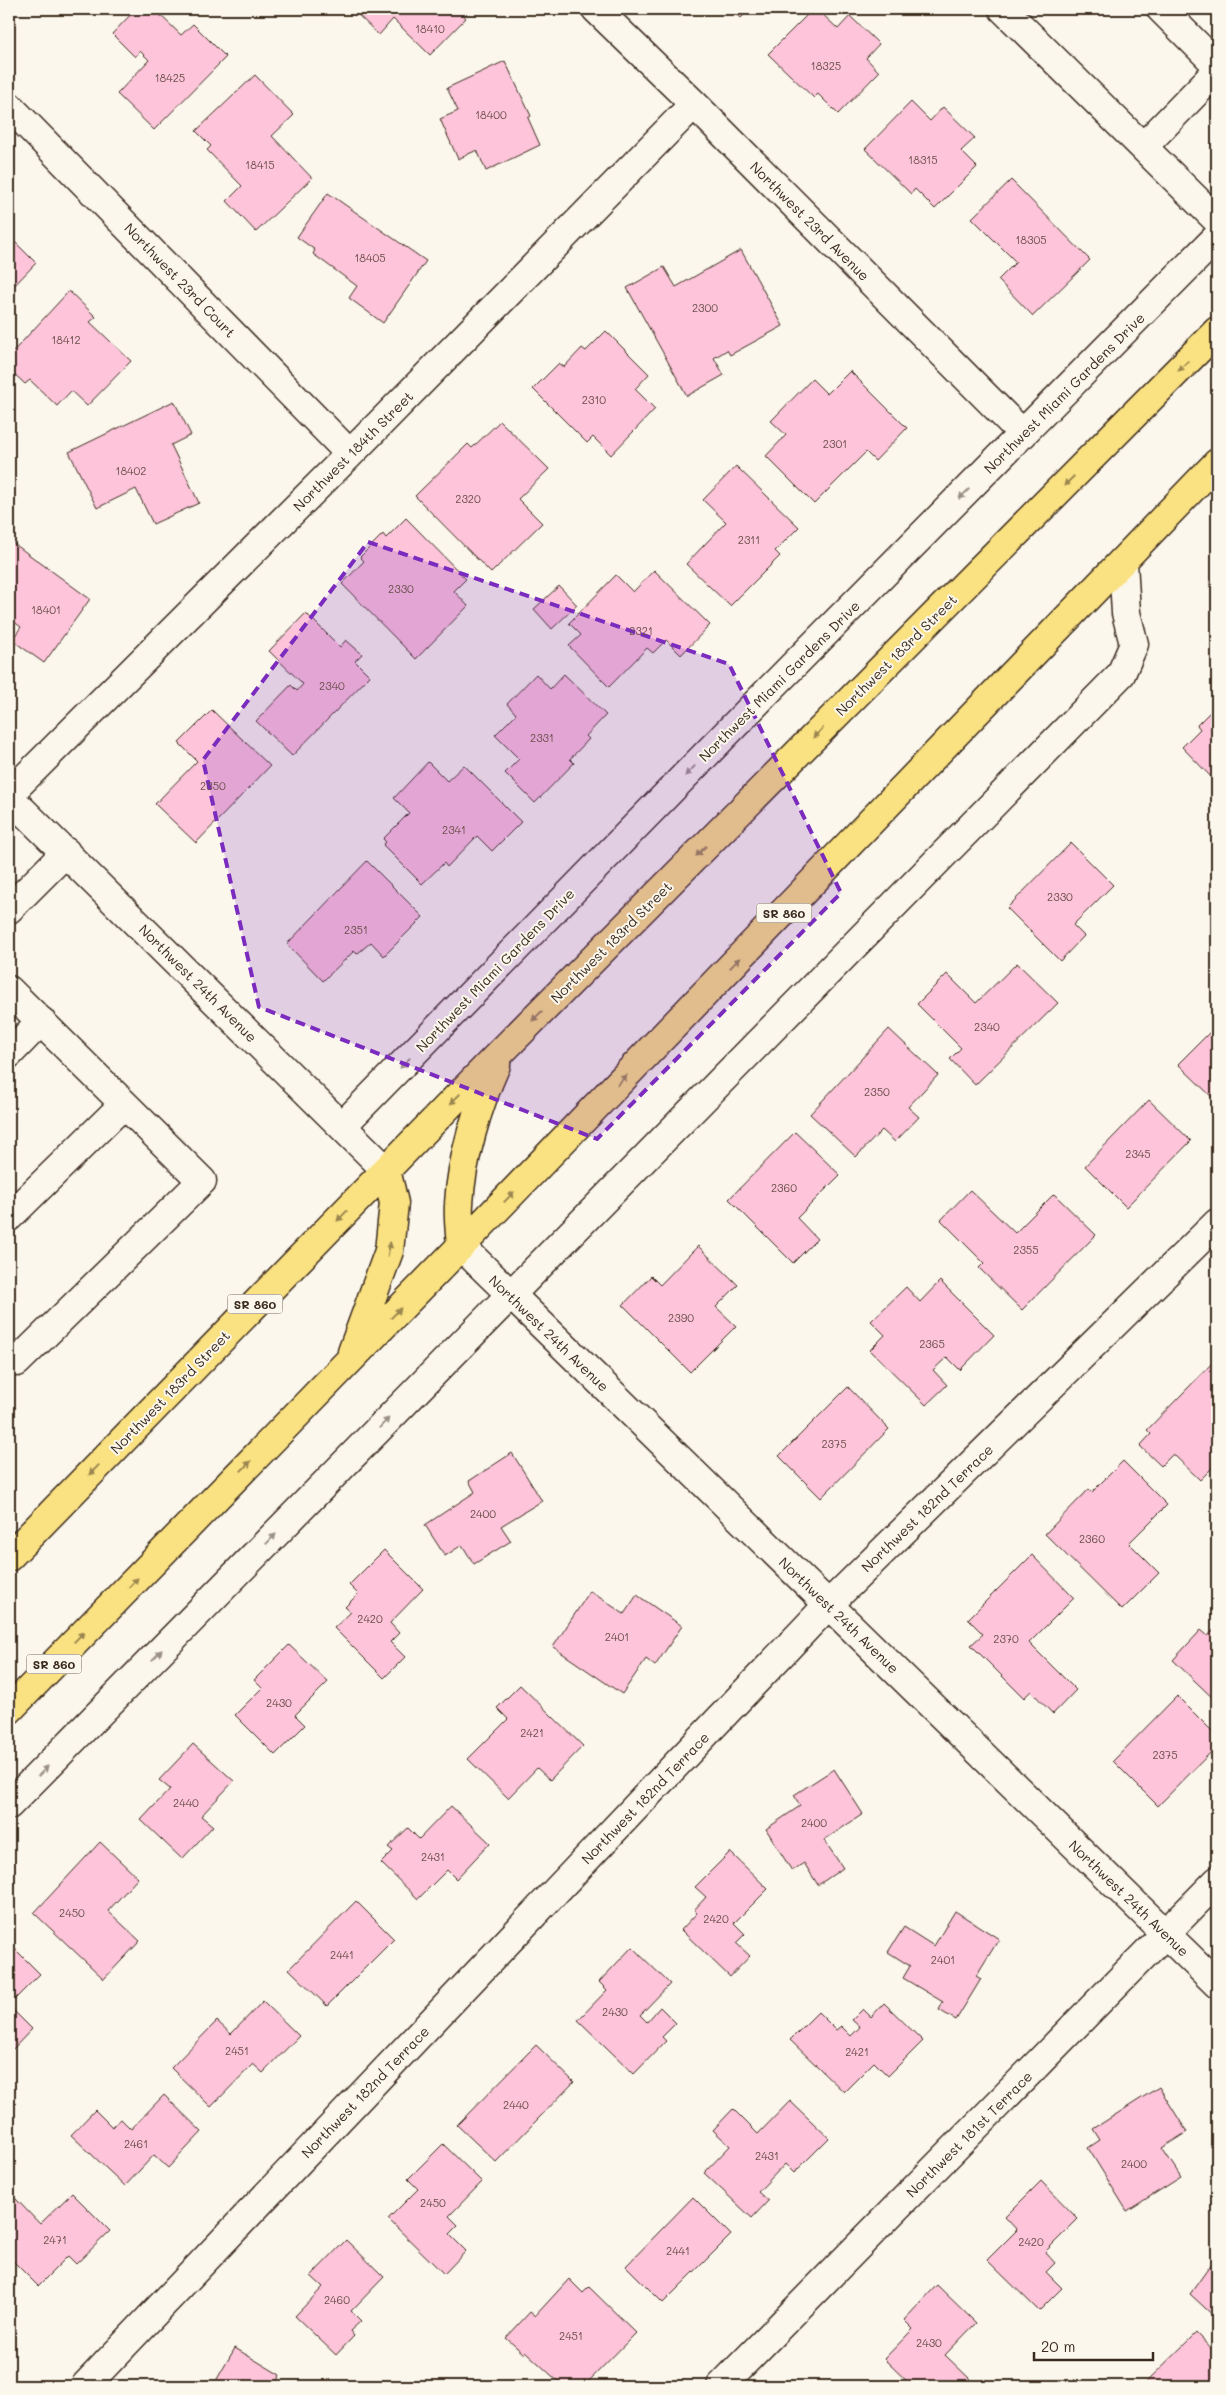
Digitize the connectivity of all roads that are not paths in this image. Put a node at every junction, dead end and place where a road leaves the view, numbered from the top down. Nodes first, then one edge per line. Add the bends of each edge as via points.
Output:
1 (596, 9) edge
2 (1003, 9) edge
3 (1161, 9) edge
4 (1217, 66) edge
5 (1217, 71) edge
6 (694, 104) junction
7 (9, 106) edge
8 (1143, 147) junction
9 (1217, 220) edge
10 (1217, 237) edge
11 (1217, 331) edge
12 (1023, 434) junction
13 (350, 454) junction
14 (1217, 463) edge
15 (1123, 562) junction
16 (9, 796) edge
17 (66, 852) junction
18 (9, 909) edge
19 (9, 990) edge
20 (41, 1021) junction
21 (501, 1052) junction
22 (9, 1054) edge
23 (124, 1104) junction
24 (342, 1126) junction
25 (386, 1170) junction
26 (9, 1217) edge
27 (1217, 1223) edge
28 (461, 1246) junction
29 (510, 1295) junction
30 (9, 1354) edge
31 (349, 1360) junction
32 (9, 1557) edge
33 (828, 1606) junction
34 (9, 1710) edge
35 (9, 1805) edge
36 (1217, 1881) edge
37 (1166, 1934) junction
38 (1217, 1984) edge
39 (85, 2386) edge
40 (721, 2386) edge

1 - 6 street, Northwest 23rd Avenue
2 - 8 street
3 - 4 street
5 - 8 street
6 - 12 street, Northwest 23rd Avenue
6 - 13 street, Northwest 184th Street
7 - 13 street, Northwest 23rd Court
8 - 9 street
10 - 12 street, Northwest Miami Gardens Drive
11 -> 21 main road, Northwest 183rd Street / SR 860
12 -> 24 street, Northwest Miami Gardens Drive
13 - 16 street, Northwest 184th Street
14 - 15 main road, SR 860
28 -> 15 main road, SR 860
15 - 29 street via 1126,613 1134,644 1121,674
16 - 17 street, Northwest 24th Avenue
17 - 18 street
17 - 24 street, Northwest 24th Avenue
19 - 20 street
20 - 22 street
20 - 23 street
21 -> 25 main road, Northwest 183rd Street / SR 860
21 - 28 main road via 486,1086 468,1151 459,1203
23 - 26 street
23 - 30 street via 202,1181 17,1362
24 - 25 street, Northwest 24th Avenue
31 -> 25 main road via 390,1251 394,1203
25 -> 32 main road, Northwest 183rd Street / SR 860
27 - 33 street, Northwest 182nd Terrace
28 - 29 street, Northwest 24th Avenue
31 -> 28 main road, SR 860
29 - 33 street, Northwest 24th Avenue
35 -> 29 street
34 -> 31 main road, SR 860
33 - 37 street, Northwest 24th Avenue
33 - 39 street, Northwest 182nd Terrace
36 - 37 street, Northwest 181st Terrace
37 - 38 street, Northwest 24th Avenue
37 - 40 street, Northwest 181st Terrace

